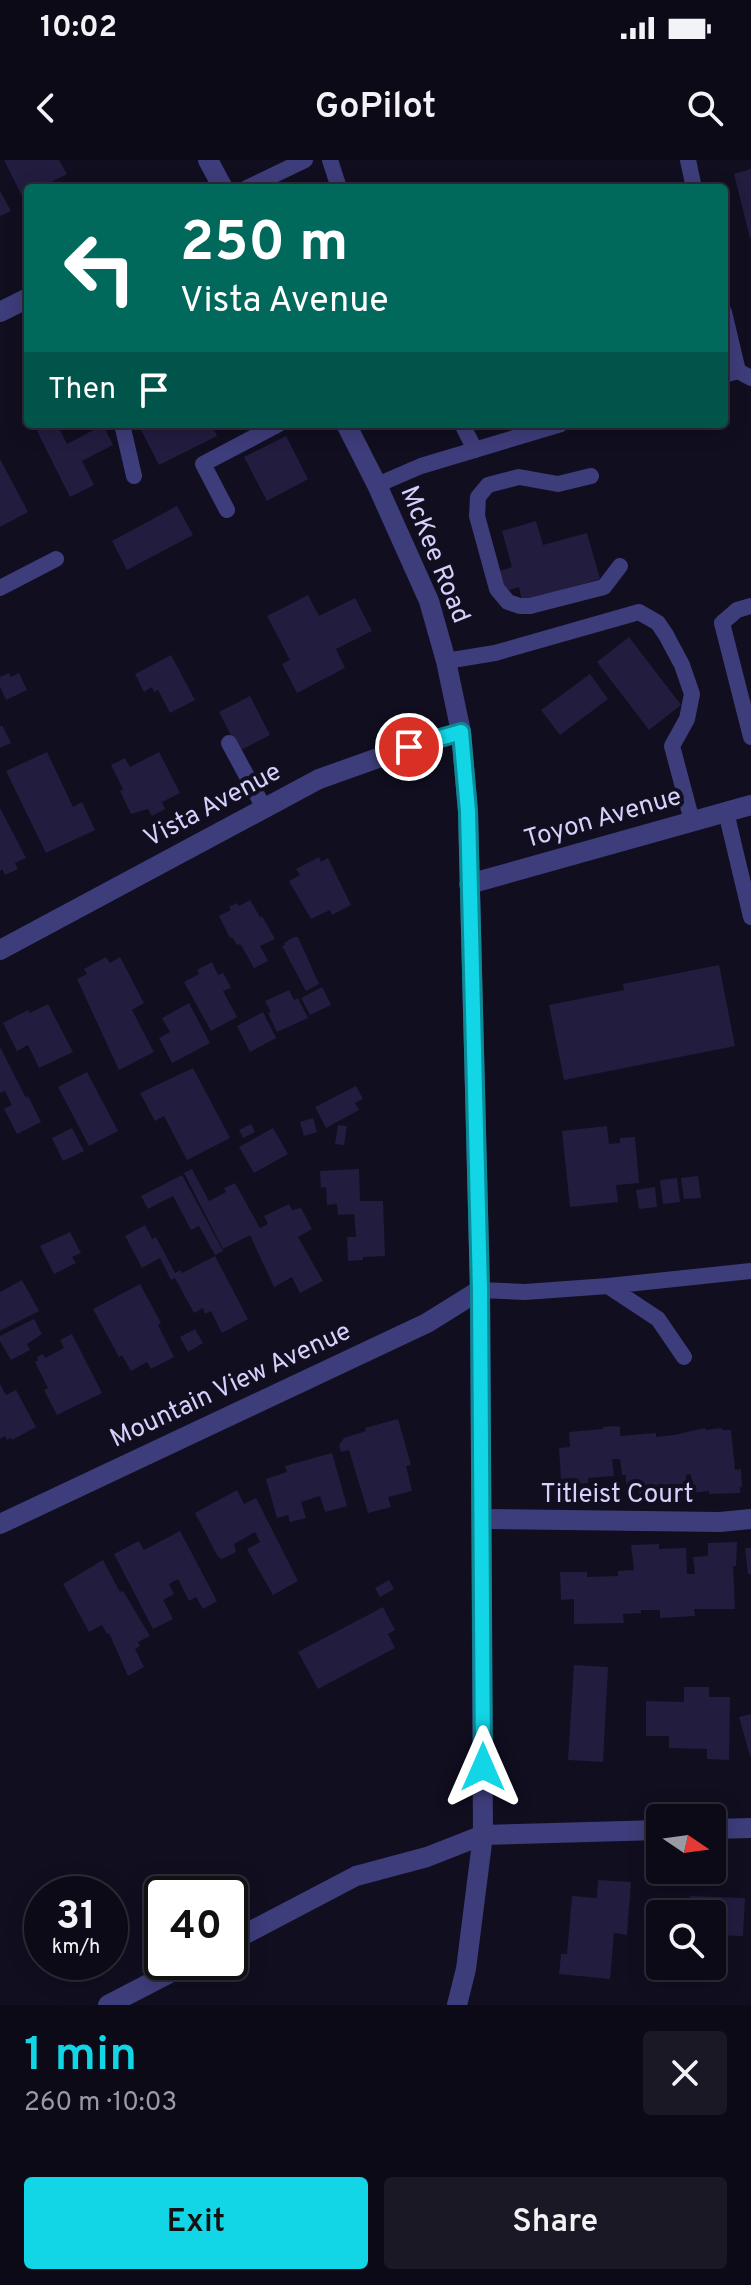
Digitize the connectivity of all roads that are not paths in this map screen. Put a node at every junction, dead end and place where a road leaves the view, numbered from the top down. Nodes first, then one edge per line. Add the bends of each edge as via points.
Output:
1 (208, 160) edge
2 (305, 160) edge
3 (330, 160) edge
4 (688, 160) edge
5 (221, 184) edge
6 (255, 184) edge
7 (338, 184) edge
8 (693, 184) edge
9 (24, 300) edge
10 (0, 312) edge
11 (728, 330) edge
12 (738, 375) edge
13 (123, 428) edge
14 (271, 428) edge
15 (348, 428) edge
16 (464, 428) edge
17 (548, 428) edge
18 (475, 450) junction
19 (134, 476) dead end
20 (591, 476) dead end
21 (377, 485) junction
22 (227, 510) dead end
23 (56, 559) dead end
24 (620, 566) dead end
25 (0, 588) edge
26 (751, 606) edge
27 (446, 661) junction
28 (461, 732) junction
29 (751, 737) edge
30 (229, 743) dead end
31 (751, 805) edge
32 (264, 808) junction
33 (726, 812) junction
34 (692, 821) junction
35 (469, 884) junction
36 (748, 892) edge
37 (751, 917) edge
38 (0, 950) edge
39 (751, 1271) edge
40 (608, 1286) junction
41 (480, 1290) junction
42 (684, 1357) dead end
43 (483, 1519) junction
44 (751, 1519) edge
45 (0, 1524) edge
46 (751, 1828) edge
47 (726, 1829) edge
48 (646, 1830) edge
49 (483, 1835) junction
50 (248, 1933) edge
51 (156, 1980) edge
52 (108, 2005) edge
53 (457, 2005) edge

1 - 5 street
2 - 6 lane
3 - 7 lane
4 - 8 lane
9 - 10 street
11 - 12 lane
13 - 19 lane
14 - 22 lane via 203,464
15 - 21 street, McKee Road
16 - 18 lane
17 - 18 lane
18 - 21 lane
20 - 24 lane via 558,484 519,477 488,485 478,497 477,516 497,589 508,602 530,606 604,587
21 - 27 street, McKee Road via 429,601
23 - 25 lane
26 - 29 lane via 722,623
27 - 28 street, McKee Road
27 - 34 lane via 495,653 639,612 658,623 692,694 687,719 672,746
28 - 32 street, Vista Avenue via 319,779
28 - 35 street, McKee Road
30 - 32 lane
31 - 33 street, Toyon Avenue
32 - 38 street, Vista Avenue
33 - 34 street, Toyon Avenue
33 - 36 lane
34 - 35 street, Toyon Avenue
35 - 41 street, McKee Road
36 - 37 lane
39 - 40 lane
40 - 41 lane
40 - 42 lane via 658,1319
41 - 43 street, McKee Road
41 - 45 street, Mountain View Avenue via 427,1323
43 - 44 street, Titleist Court
43 - 49 street, McKee Road
46 - 47 street
48 - 49 street
49 - 50 street via 356,1876
49 - 53 street, McKee Road
51 - 52 street

